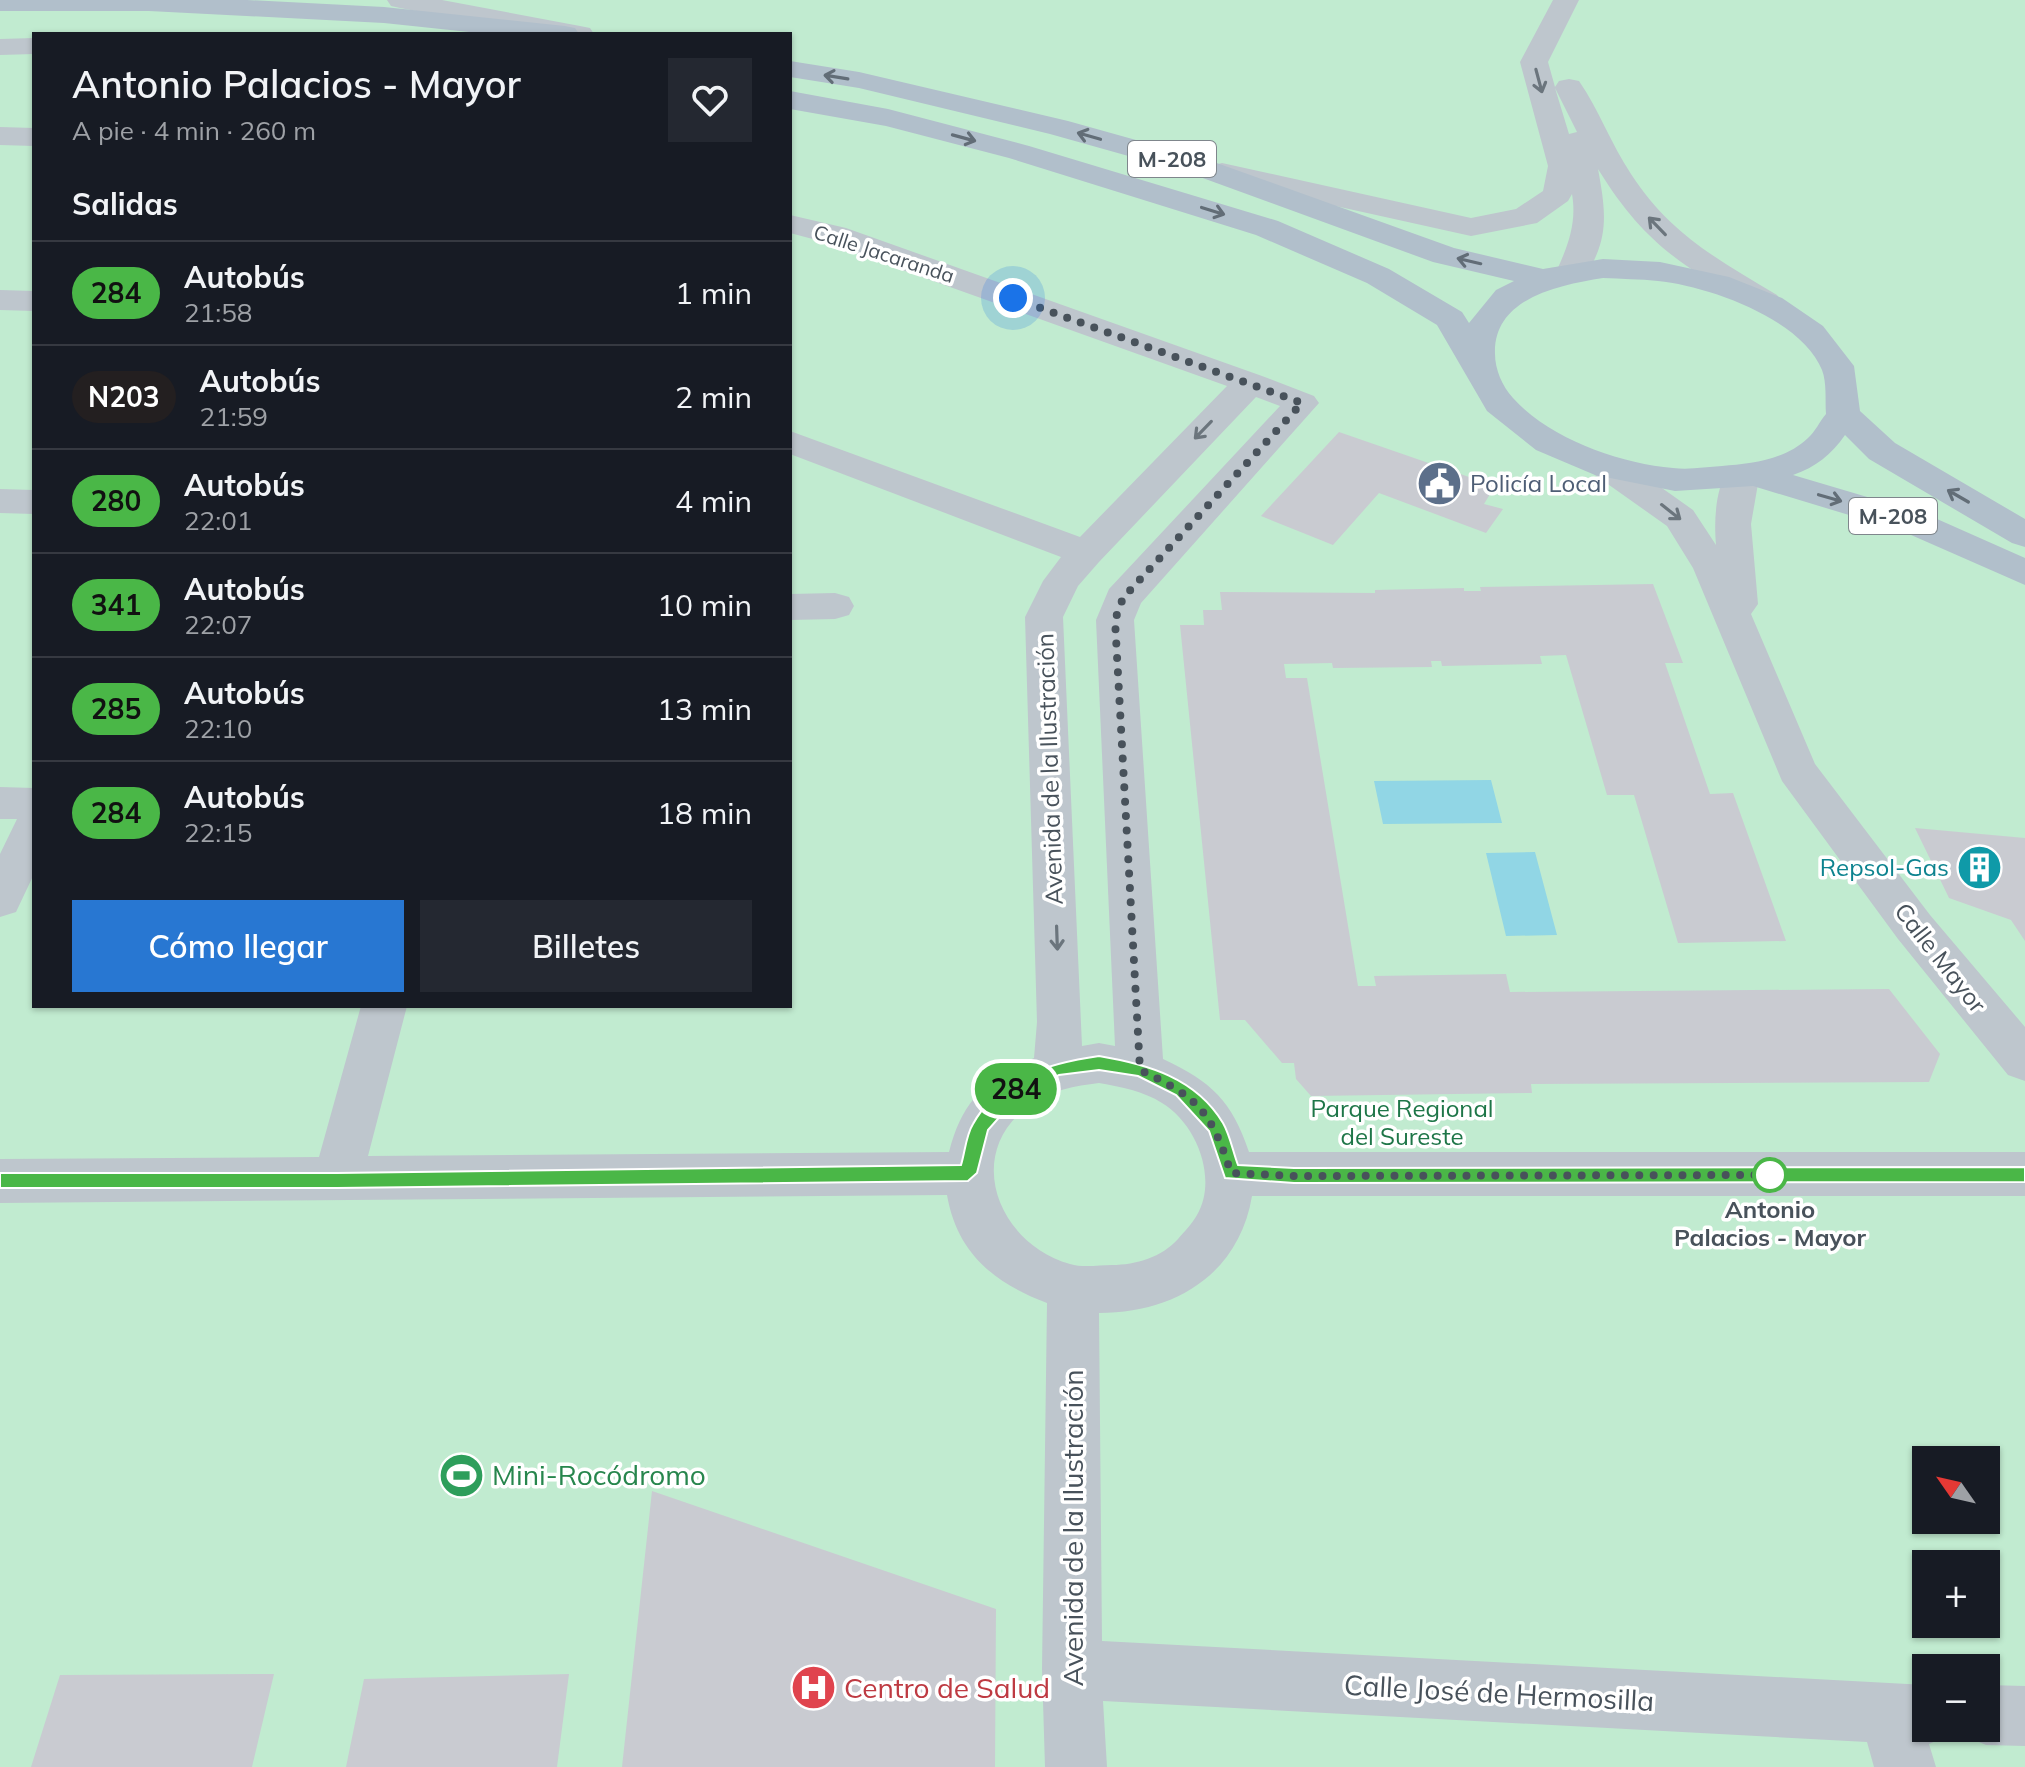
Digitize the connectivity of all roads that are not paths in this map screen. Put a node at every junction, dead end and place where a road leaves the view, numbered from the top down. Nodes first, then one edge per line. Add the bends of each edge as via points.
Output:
1 (400, 0) edge
2 (0, 3) edge
3 (1564, 6) edge
4 (0, 28) edge
5 (106, 29) dead end
6 (546, 32) edge
7 (569, 32) edge
8 (32, 46) edge
9 (0, 47) edge
10 (792, 69) edge
11 (1569, 87) junction
12 (792, 100) edge
13 (0, 136) edge
14 (32, 137) edge
15 (1200, 167) junction
16 (792, 224) edge
17 (1558, 276) junction
18 (0, 300) edge
19 (32, 301) edge
20 (1766, 302) junction
21 (1478, 367) junction
22 (1250, 383) junction
23 (1843, 414) junction
24 (792, 443) edge
25 (1608, 467) junction
26 (1748, 477) junction
27 (0, 501) edge
28 (32, 502) edge
29 (2025, 535) edge
30 (1086, 553) junction
31 (2025, 573) edge
32 (835, 606) dead end
33 (792, 607) edge
34 (1742, 643) junction
35 (0, 803) edge
36 (32, 804) edge
37 (32, 832) edge
38 (0, 900) edge
39 (383, 1008) edge
40 (2025, 1061) edge
41 (1057, 1069) junction
42 (1140, 1070) junction
43 (968, 1173) junction
44 (1231, 1173) junction
45 (2025, 1174) edge
46 (337, 1180) junction
47 (0, 1181) edge
48 (1073, 1289) junction
49 (1072, 1669) junction
50 (2000, 1715) edge
51 (2025, 1716) edge
52 (1907, 1732) edge
53 (1076, 1767) edge

1 - 7 street
2 - 6 main road via 149,3 384,15
3 - 11 street
3 -> 15 street via 1534,62 1563,166 1557,195 1526,216 1471,227
4 - 5 main road
8 - 9 street
15 -> 10 main road, M-208 via 1058,127
11 - 17 street via 1591,215 1582,250
20 -> 11 street via 1678,247 1628,197
12 -> 21 main road, M-208 via 888,118 1019,152 1267,228 1378,276 1450,319
13 - 14 street
17 -> 15 main road, M-208 via 1444,255
16 - 22 street, Calle Jacaranda via 835,235
17 - 20 main road, M-208 via 1629,268 1670,272 1710,280
17 - 21 main road, M-208 via 1502,302 1479,332
18 - 19 street
20 - 23 main road, M-208 via 1828,350 1839,368
21 - 25 main road, M-208 via 1499,404 1523,423 1548,442
22 -> 30 street, Avenida de la Ilustración
22 - 42 street via 1302,403 1123,598 1115,620
23 - 26 main road, M-208 via 1820,446 1795,462
29 -> 23 main road, M-208 via 1882,451
24 - 30 street
25 - 26 main road, M-208 via 1675,480
25 -> 34 street, Calle Mayor via 1680,518 1712,568
26 -> 31 main road, M-208 via 1915,523
26 - 34 street, Calle Mayor via 1733,524
27 - 28 street
30 -> 41 street, Avenida de la Ilustración via 1062,581 1044,617 1060,1022
32 - 33 street
34 - 40 street, Calle Mayor via 1797,770 1914,927
35 - 36 street
37 - 38 street
39 - 46 street
41 - 42 street via 1099,1063
41 - 43 street via 1012,1091 980,1127
42 - 44 street via 1182,1090 1216,1127
43 - 46 street
43 - 48 street via 975,1211 996,1246 1030,1273
44 - 45 street
44 - 48 street via 1222,1223 1188,1265 1134,1289
46 - 47 street
48 - 49 street, Avenida de la Ilustración
49 - 52 street, Calle José de Hermosilla
49 - 53 street, Avenida de la Ilustración
50 - 51 street

